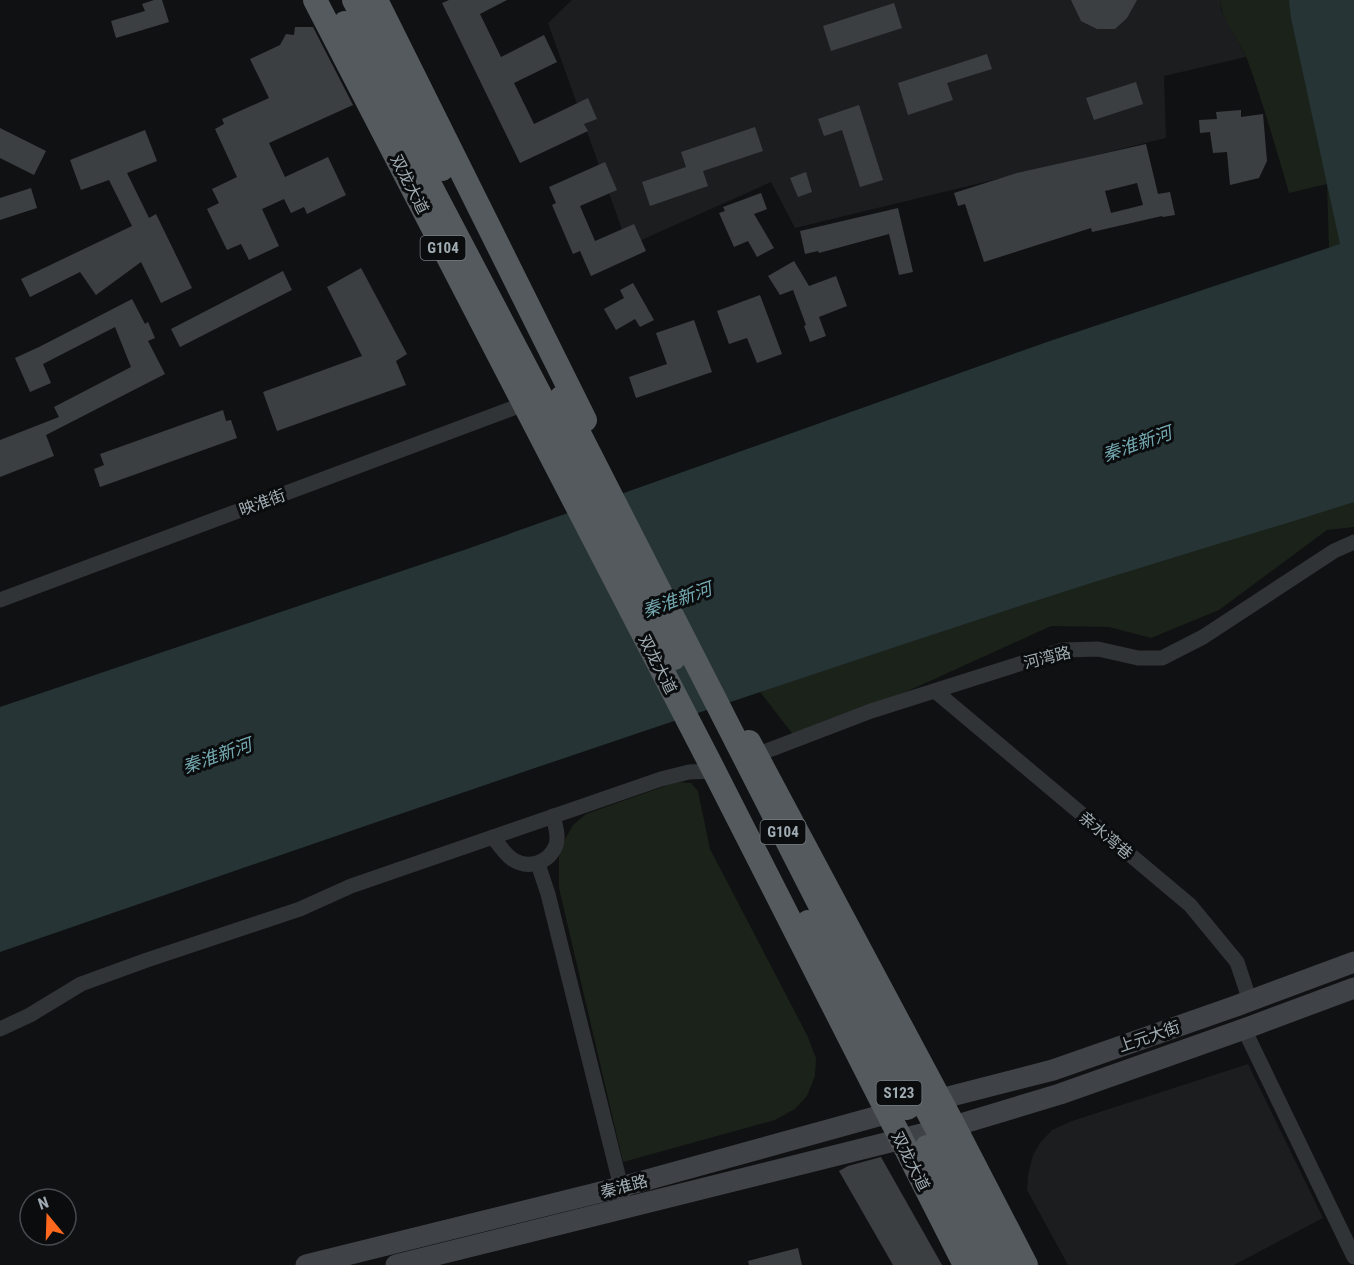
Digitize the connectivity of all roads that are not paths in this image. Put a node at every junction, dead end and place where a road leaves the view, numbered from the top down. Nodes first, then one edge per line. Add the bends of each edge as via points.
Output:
1 (315, 0) edge
2 (333, 0) edge
3 (354, 0) edge
4 (376, 0) edge
5 (543, 402) junction
6 (1354, 542) edge
7 (0, 600) edge
8 (935, 691) junction
9 (753, 748) junction
10 (711, 765) junction
11 (553, 816) junction
12 (493, 837) junction
13 (538, 864) junction
14 (808, 922) joint
15 (1354, 962) edge
16 (1354, 988) edge
17 (1250, 1000) junction
18 (0, 1029) edge
19 (1244, 1029) junction
20 (940, 1099) junction
21 (887, 1113) junction
22 (954, 1126) junction
23 (900, 1140) junction
24 (621, 1187) junction
25 (626, 1208) junction
26 (1354, 1257) edge
27 (306, 1265) edge
28 (396, 1265) edge
29 (965, 1265) edge
30 (988, 1265) edge
31 (1008, 1265) edge
32 (1026, 1265) edge

1 - 5 highway, 双龙大道 / G104
2 - 5 highway, G104
3 - 5 highway, G104
4 - 9 highway, G104
5 - 7 street, 映淮街
5 - 10 highway, 双龙大道 / G104 via 571,496
5 - 14 highway, G104
5 - 31 highway, G104, bridge via 825,915
6 - 8 street, 河湾路 via 1334,551 1203,637 1162,658 1138,658 1098,649 1063,650
8 - 9 street, 河湾路
8 - 17 street, 亲水湾巷 via 1190,905 1237,962
9 - 20 highway, G104
10 - 11 street
10 - 21 highway, 双龙大道 / G104
11 - 12 street
11 - 13 street via 556,843 548,857
12 - 13 street via 514,860
12 - 18 street via 81,984
13 - 24 street
14 - 30 highway, S123, bridge
15 - 17 main road, 上元大街
16 - 19 main road, 上元大街
17 - 20 main road, 上元大街 via 1053,1070
19 - 22 main road, 上元大街 via 1060,1094
19 - 26 street
20 - 21 main road, 秦淮路
20 - 22 highway, G104
21 - 23 highway, 双龙大道 / G104
21 - 24 main road, 秦淮路
22 - 23 main road, 秦淮路
22 - 32 highway, G104
23 - 25 main road, 秦淮路
23 - 29 highway, 双龙大道 / G104
24 - 25 street
24 - 27 main road, 秦淮路
25 - 28 main road, 秦淮路

